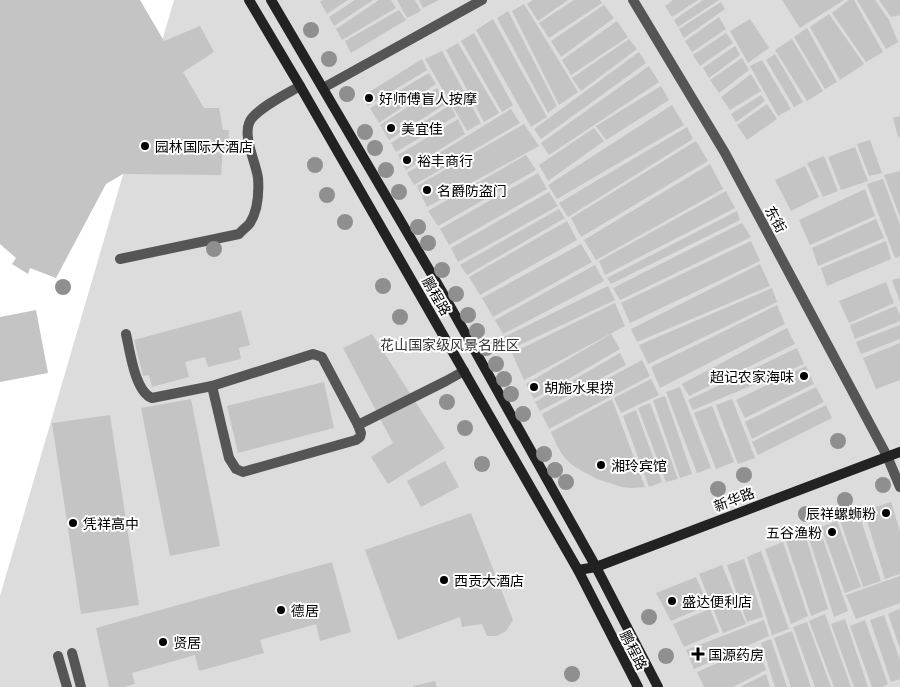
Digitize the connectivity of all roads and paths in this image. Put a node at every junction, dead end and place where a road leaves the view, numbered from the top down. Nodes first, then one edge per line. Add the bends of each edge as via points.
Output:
1 (249, 0) edge
2 (271, 0) edge
3 (482, 0) edge
4 (633, 0) edge
5 (300, 86) junction
6 (323, 88) junction
7 (120, 259) dead end
8 (126, 334) dead end
9 (464, 371) junction
10 (212, 386) junction
11 (358, 425) junction
12 (900, 452) edge
13 (887, 456) junction
14 (900, 488) edge
15 (596, 567) junction
16 (578, 570) junction
17 (72, 653) dead end
18 (58, 656) dead end
19 (67, 687) edge
20 (81, 687) edge
21 (638, 687) edge
22 (658, 687) edge

1 - 5 main road, 鹏程路
2 - 6 main road, 鹏程路
3 - 6 street
4 - 13 street, 东街 via 725,153
5 - 7 street via 250,119 247,131 258,176 259,195 250,223 239,234
5 - 9 main road, 鹏程路
6 - 15 main road, 鹏程路
8 - 10 street via 136,377 148,396 152,398
9 - 11 street
9 - 16 main road, 鹏程路
10 - 11 street via 318,355
10 - 11 street via 230,458 236,469 243,472 356,440 362,434
12 - 13 main road, 新华路
13 - 14 street, 东街
13 - 15 main road, 新华路
15 - 16 main road, 新华路
15 - 22 main road, 鹏程路
16 - 21 main road, 鹏程路
17 - 20 street
18 - 19 street

